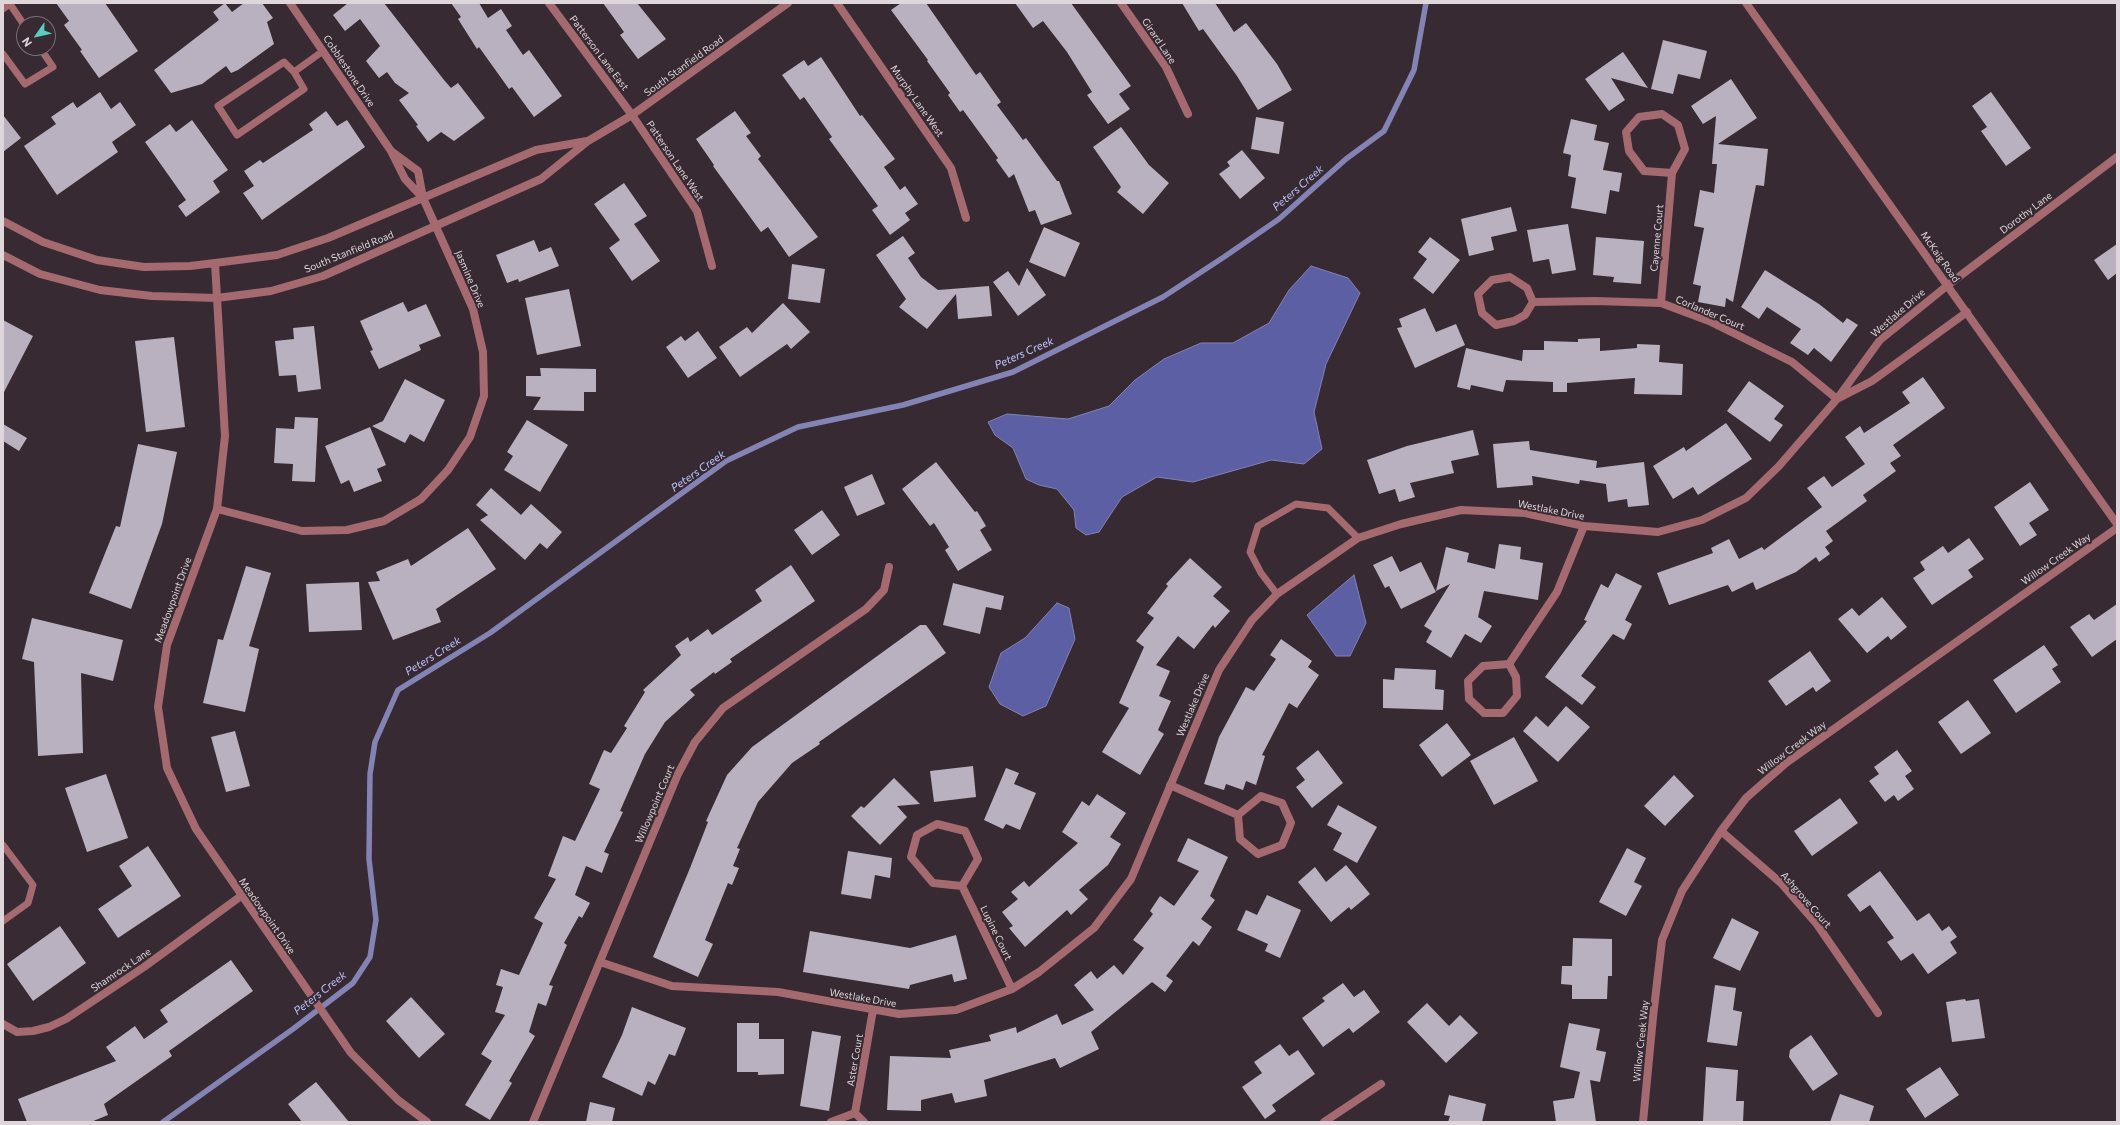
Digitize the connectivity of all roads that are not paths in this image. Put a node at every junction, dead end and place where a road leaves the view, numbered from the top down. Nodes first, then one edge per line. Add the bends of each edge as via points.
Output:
1 (290, 3) edge
2 (549, 3) edge
3 (788, 3) edge
4 (838, 3) edge
5 (1121, 3) edge
6 (1746, 3) edge
7 (3, 9) edge
8 (18, 16) edge
9 (323, 51) junction
10 (3, 54) edge
11 (45, 56) edge
12 (294, 72) junction
13 (1188, 114) dead end
14 (632, 115) junction
15 (588, 141) junction
16 (391, 151) junction
17 (2117, 157) edge
18 (1672, 174) junction
19 (423, 198) junction
20 (966, 218) dead end
21 (3, 221) edge
22 (436, 227) junction
23 (3, 255) edge
24 (215, 263) junction
25 (712, 266) dead end
26 (1948, 285) junction
27 (217, 298) junction
28 (1533, 302) junction
29 (1660, 303) junction
30 (1967, 312) junction
31 (1837, 399) junction
32 (217, 509) junction
33 (2117, 524) edge
34 (1584, 526) junction
35 (2117, 528) edge
36 (1358, 538) junction
37 (889, 567) dead end
38 (1278, 594) junction
39 (1509, 664) junction
40 (1170, 785) junction
41 (1238, 815) junction
42 (1721, 831) junction
43 (3, 845) edge
44 (962, 886) junction
45 (241, 896) junction
46 (3, 921) edge
47 (600, 962) junction
48 (1012, 989) junction
49 (873, 1010) junction
50 (1878, 1013) dead end
51 (3, 1024) edge
52 (1381, 1084) dead end
53 (855, 1113) junction
54 (427, 1122) edge
55 (533, 1122) edge
56 (831, 1122) edge
57 (864, 1122) edge
58 (1324, 1122) edge
59 (1643, 1122) edge

1 - 9 street, Cobblestone Drive
2 - 14 street, Patterson Lane East
3 - 14 street, South Stanfield Road
4 - 20 street, Murphy Lane West via 951,168
5 - 13 street, Girard Lane via 1166,67
6 - 26 street, McKaig Road
7 - 8 lane via 10,4
9 - 12 lane
9 - 16 street, Cobblestone Drive
10 - 11 lane via 25,84 53,67
12 - 12 lane via 284,62 218,106 237,135 304,88
14 - 15 street, South Stanfield Road
14 - 25 street, Patterson Lane West via 697,212
15 - 19 street, South Stanfield Road via 536,150
15 - 22 street, South Stanfield Road via 541,179
16 - 19 street, Cobblestone Drive via 405,180
16 - 19 street, Cobblestone Drive via 418,171
17 - 26 street, Dorothy Lane
18 - 18 street, Cayenne Court via 1684,149 1678,126 1662,114 1639,117 1626,132 1629,151 1644,171
18 - 29 street, Cayenne Court
19 - 22 street, Jasmine Drive
19 - 24 street, South Stanfield Road via 328,238 277,254
21 - 24 street, South Stanfield Road via 43,242 97,260 144,267
22 - 27 street, South Stanfield Road via 324,276 271,291
22 - 32 street, Jasmine Drive via 473,310 483,352 484,396 470,437 448,470 421,498 384,521 347,530 302,531
23 - 27 street, South Stanfield Road via 40,274 100,290 152,296
24 - 27 street, Meadowpoint Drive
26 - 30 street, McKaig Road
26 - 31 street, Westlake Drive via 1880,340
27 - 32 street, Meadowpoint Drive via 225,436
28 - 28 street via 1527,288 1510,277 1492,280 1478,294 1482,314 1496,325 1514,321 1525,315
28 - 29 street, Corlander Court
29 - 31 street, Corlander Court via 1709,321 1792,362
30 - 31 street, Westlake Drive via 1872,380
30 - 33 street, McKaig Road
31 - 34 street, Westlake Drive via 1779,466 1746,498 1702,520 1658,532
32 - 45 street, Meadowpoint Drive via 167,645 158,707 167,768 196,829
34 - 36 street, Westlake Drive via 1526,513 1461,510 1401,524
34 - 39 street via 1557,592
35 - 42 street, Willow Creek Way via 1786,763 1746,798
36 - 38 street, Westlake Drive
36 - 38 lane via 1328,508 1296,504 1258,526 1250,552 1261,573
37 - 47 street, Willowpoint Court via 884,590 866,609 723,708 695,742 678,774
38 - 40 street, Westlake Drive via 1252,620 1219,670
39 - 39 street via 1483,666 1468,681 1468,699 1484,713 1503,713 1517,696 1516,677
40 - 41 street
40 - 48 street, Westlake Drive via 1131,879 1094,928 1039,972
41 - 41 street via 1240,838 1258,854 1282,845 1291,823 1282,803 1261,796
42 - 50 street, Ashgrove Court via 1782,884 1816,923
42 - 59 street, Willow Creek Way via 1682,891 1662,940
43 - 46 lane via 32,886 28,903
44 - 44 street via 978,859 965,831 937,824 917,835 911,857 933,883
44 - 48 street, Lupine Court
45 - 51 street, Shamrock Lane via 144,967 66,1019 50,1027 33,1031 17,1032
45 - 54 street, Meadowpoint Drive via 351,1053 398,1100
47 - 49 street, Westlake Drive via 672,986 778,992
47 - 55 street, Willowpoint Court
48 - 49 street, Westlake Drive via 956,1010 899,1014
49 - 53 street, Aster Court
52 - 58 street
53 - 56 street
53 - 57 street

